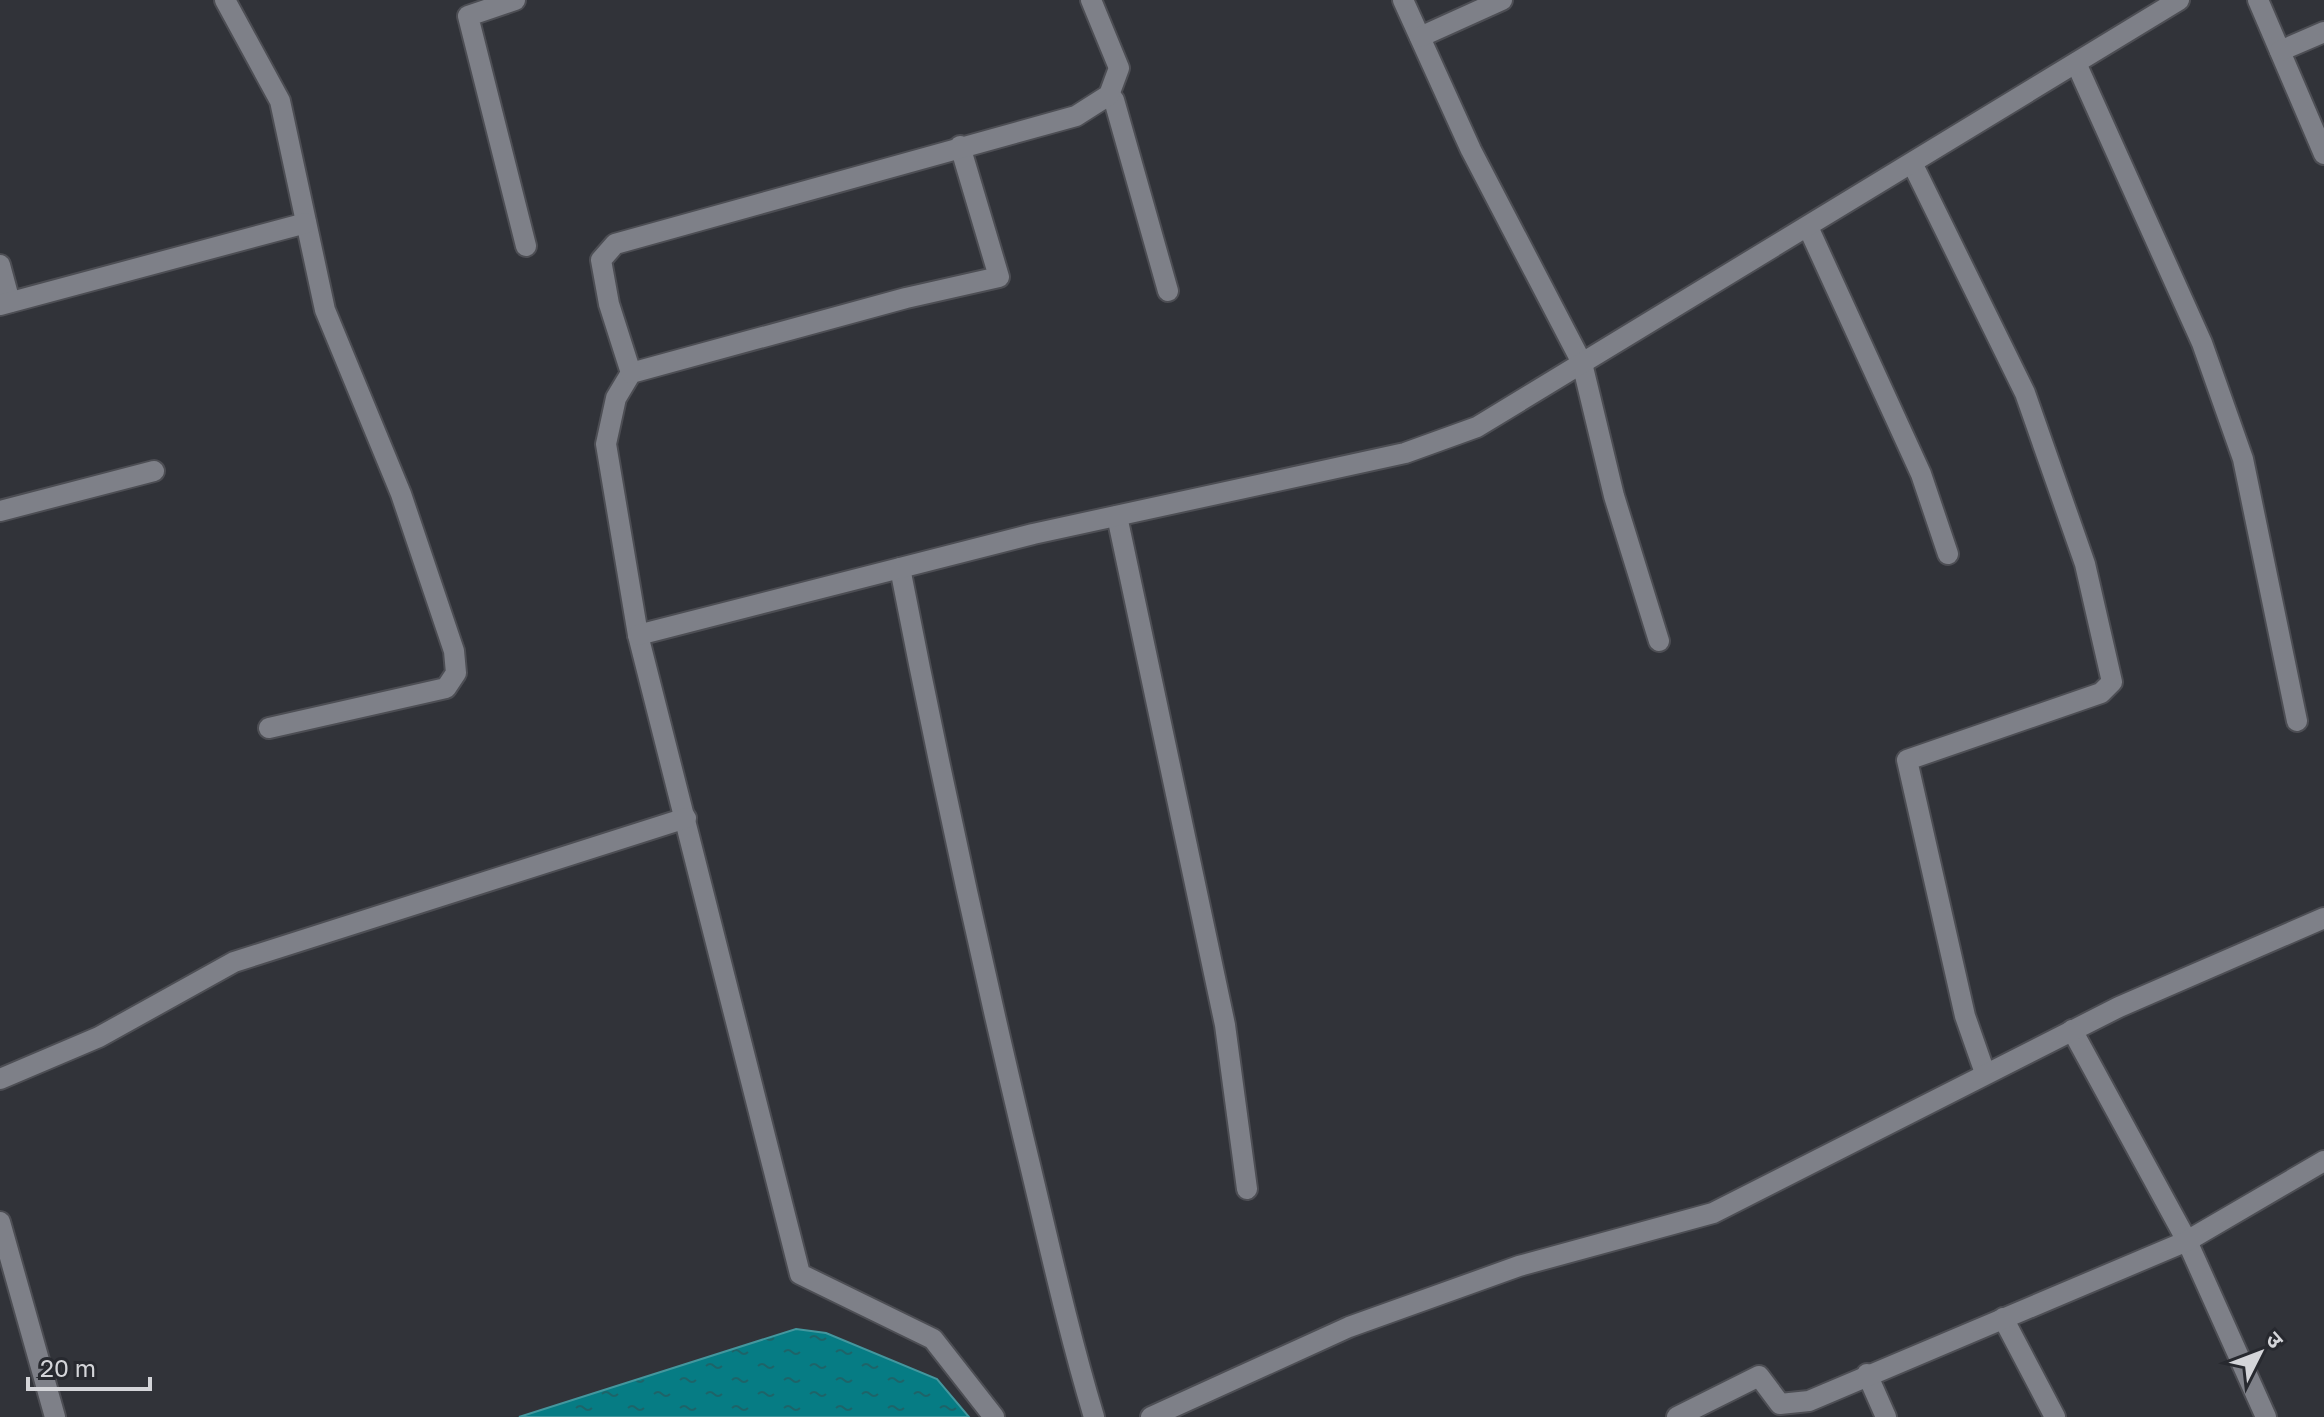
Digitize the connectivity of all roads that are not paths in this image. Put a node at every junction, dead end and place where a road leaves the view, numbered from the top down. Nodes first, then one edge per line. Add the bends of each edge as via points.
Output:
1 (225, 0) edge
2 (515, 0) edge
3 (1091, 0) edge
4 (1403, 0) edge
5 (1502, 0) edge
6 (2179, 0) edge
7 (2258, 0) edge
8 (2324, 32) edge
9 (1420, 37) junction
10 (2280, 51) junction
11 (2076, 63) junction
12 (1109, 95) junction
13 (960, 146) junction
14 (2324, 154) edge
15 (1912, 163) junction
16 (306, 223) junction
17 (1808, 227) junction
18 (526, 246) dead end
19 (0, 265) edge
20 (1168, 291) dead end
21 (5, 304) edge
22 (1582, 363) junction
23 (631, 373) junction
24 (154, 471) dead end
25 (0, 511) edge
26 (1117, 516) junction
27 (1948, 554) dead end
28 (900, 568) junction
29 (638, 635) junction
30 (1659, 641) dead end
31 (2297, 721) dead end
32 (269, 728) dead end
33 (686, 818) junction
34 (2324, 918) edge
35 (2072, 1030) junction
36 (1985, 1073) junction
37 (0, 1079) edge
38 (2324, 1161) edge
39 (1247, 1189) dead end
40 (0, 1222) edge
41 (2187, 1241) junction
42 (2003, 1318) junction
43 (1867, 1374) junction
44 (55, 1417) edge
45 (994, 1417) edge
46 (1094, 1417) edge
47 (1151, 1417) edge
48 (1677, 1417) edge
49 (1886, 1417) edge
50 (2055, 1417) edge
51 (2266, 1417) edge

1 - 16 street via 280,101
2 - 18 street via 468,16
3 - 12 street via 1119,68
4 - 9 street
5 - 9 street
6 - 11 street
7 - 10 street
8 - 10 street
9 - 22 street via 1471,150
10 - 14 street
11 - 15 street
11 - 31 street via 2202,343 2243,459
12 - 13 street via 1076,116
12 - 20 street
13 - 23 street via 615,244 601,260
13 - 23 street via 999,277
15 - 17 street
15 - 36 street via 2025,393 2085,564 2112,682 2101,693 1907,760 1965,1016
16 - 21 street
16 - 32 street via 325,310 401,494 454,651 456,673 446,688
17 - 22 street
17 - 27 street via 1921,474
19 - 21 street
22 - 26 street via 1477,427 1405,453
22 - 30 street via 1614,496
23 - 29 street via 616,398 606,444
24 - 25 street
26 - 28 street
26 - 39 street via 1225,1025
28 - 29 street
28 - 46 street via 1000,1038 1062,1308
29 - 33 street
33 - 37 street via 234,962 99,1037
33 - 45 street via 800,1274 933,1339
34 - 35 street
35 - 36 street
35 - 41 street
36 - 47 street via 1713,1213 1519,1266 1349,1327
38 - 41 street
40 - 44 street
41 - 42 street
41 - 51 street
42 - 43 street
42 - 50 street
43 - 48 street via 1809,1401 1780,1404 1759,1376
43 - 49 street

